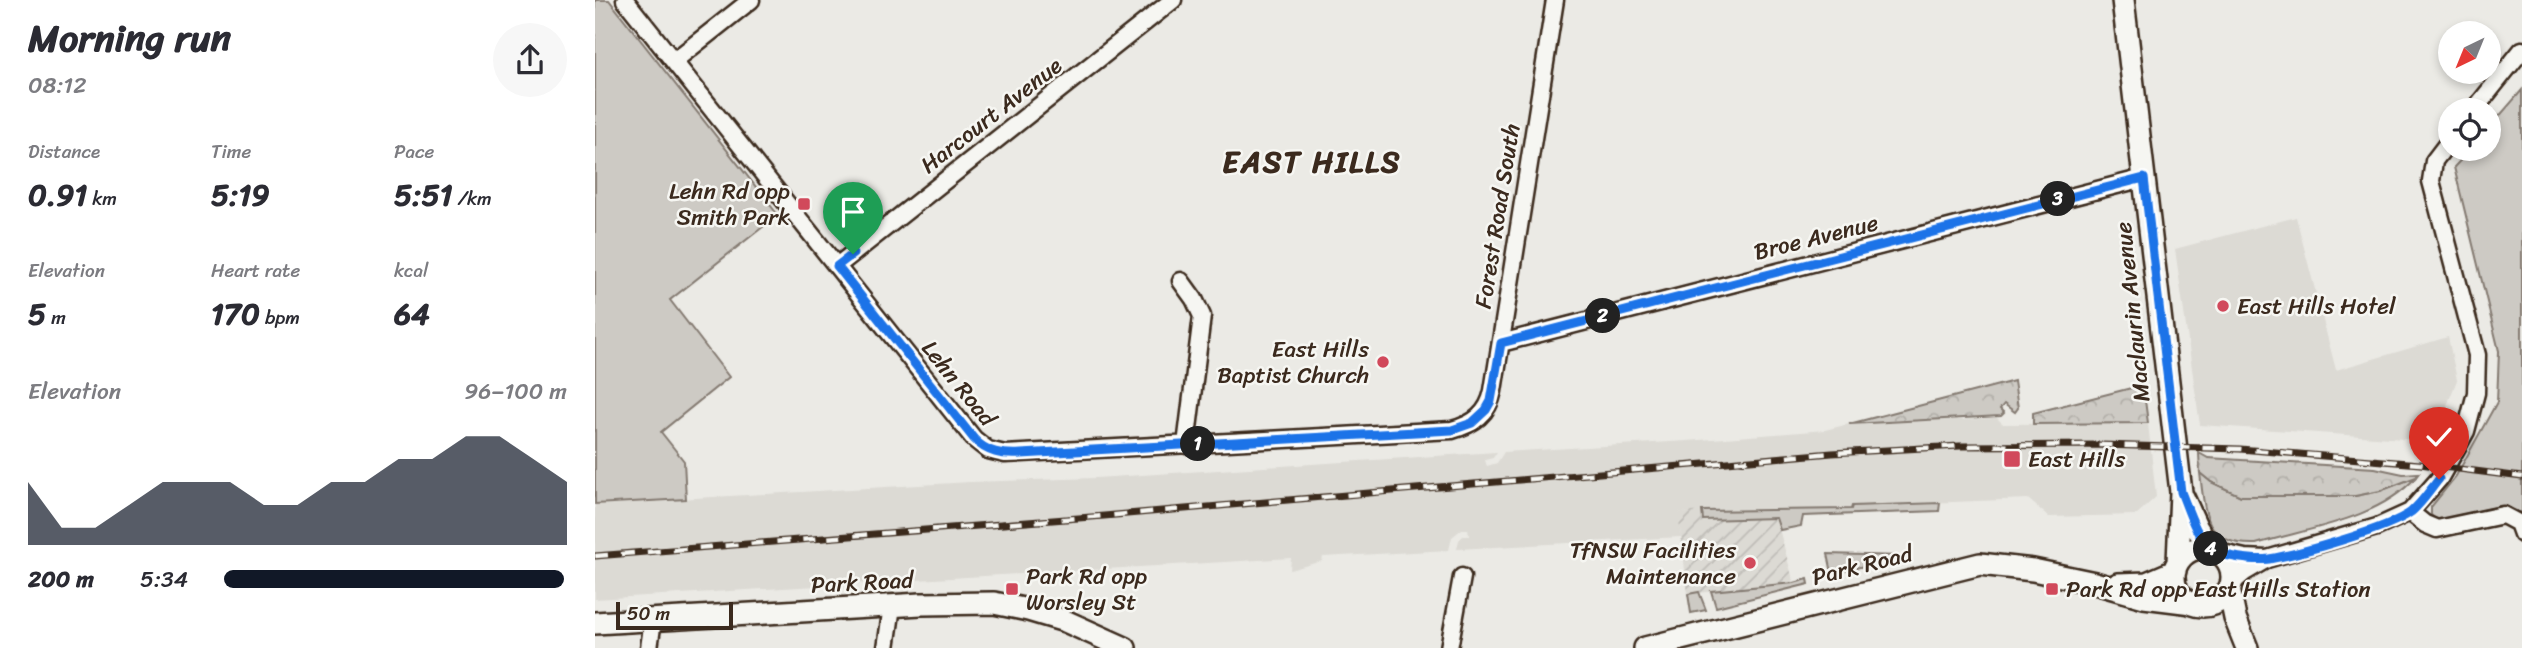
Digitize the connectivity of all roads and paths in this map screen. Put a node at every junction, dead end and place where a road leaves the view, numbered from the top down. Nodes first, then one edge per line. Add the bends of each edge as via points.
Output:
1 (625, 0) edge
2 (751, 0) edge
3 (1173, 0) edge
4 (1555, 0) edge
5 (2123, 0) edge
6 (2522, 50) edge
7 (674, 61) junction
8 (2484, 98) edge
9 (2438, 156) edge
10 (2144, 178) junction
11 (837, 266) junction
12 (1181, 281) dead end
13 (1501, 343) junction
14 (1464, 427) joint
15 (1186, 445) junction
16 (2181, 492) junction
17 (2410, 512) junction
18 (2522, 534) edge
19 (2214, 550) junction
20 (2267, 559) junction
21 (2176, 567) junction
22 (1462, 577) dead end
23 (2095, 583) junction
24 (2230, 587) junction
25 (2197, 604) junction
26 (892, 606) junction
27 (653, 620) junction
28 (595, 623) edge
29 (2245, 645) edge
30 (649, 648) edge
31 (886, 648) edge
32 (1125, 648) edge
33 (1449, 648) edge
34 (1645, 648) edge

1 - 7 street, Lehn Road
2 - 7 street
3 - 11 street, Harcourt Avenue
4 - 13 street, Forest Road South
5 - 10 main road, Maclaurin Avenue
6 - 8 street
7 - 11 street, Lehn Road
9 - 17 street via 2431,181 2477,355 2476,393 2457,450 2432,489
10 - 13 street, Broe Avenue
10 - 16 main road, Maclaurin Avenue
11 - 15 street, Lehn Road via 974,439 988,450 1013,454
12 - 15 street via 1202,316
13 - 14 street, Forest Road South via 1491,401 1480,417
14 - 15 street, Lehn Road
16 - 19 main road, Maclaurin Avenue via 2197,528
16 - 21 main road, Maclaurin Avenue
17 - 18 street via 2437,528 2503,515 2518,523
17 - 20 street via 2377,527
19 - 20 street
19 - 21 main road via 2189,551
19 - 24 main road via 2230,566
20 - 24 street
21 - 23 main road, Park Road via 2147,583
21 - 25 main road via 2178,590
22 - 33 street
23 - 25 main road, Park Road via 2144,597
23 - 34 main road, Park Road via 1980,564
24 - 25 main road via 2218,602
24 - 29 main road
25 - 29 main road
26 - 27 main road, Park Road
26 - 31 street
26 - 32 main road, Park Road via 1007,605 1065,621
27 - 28 main road, Park Road
27 - 30 street

